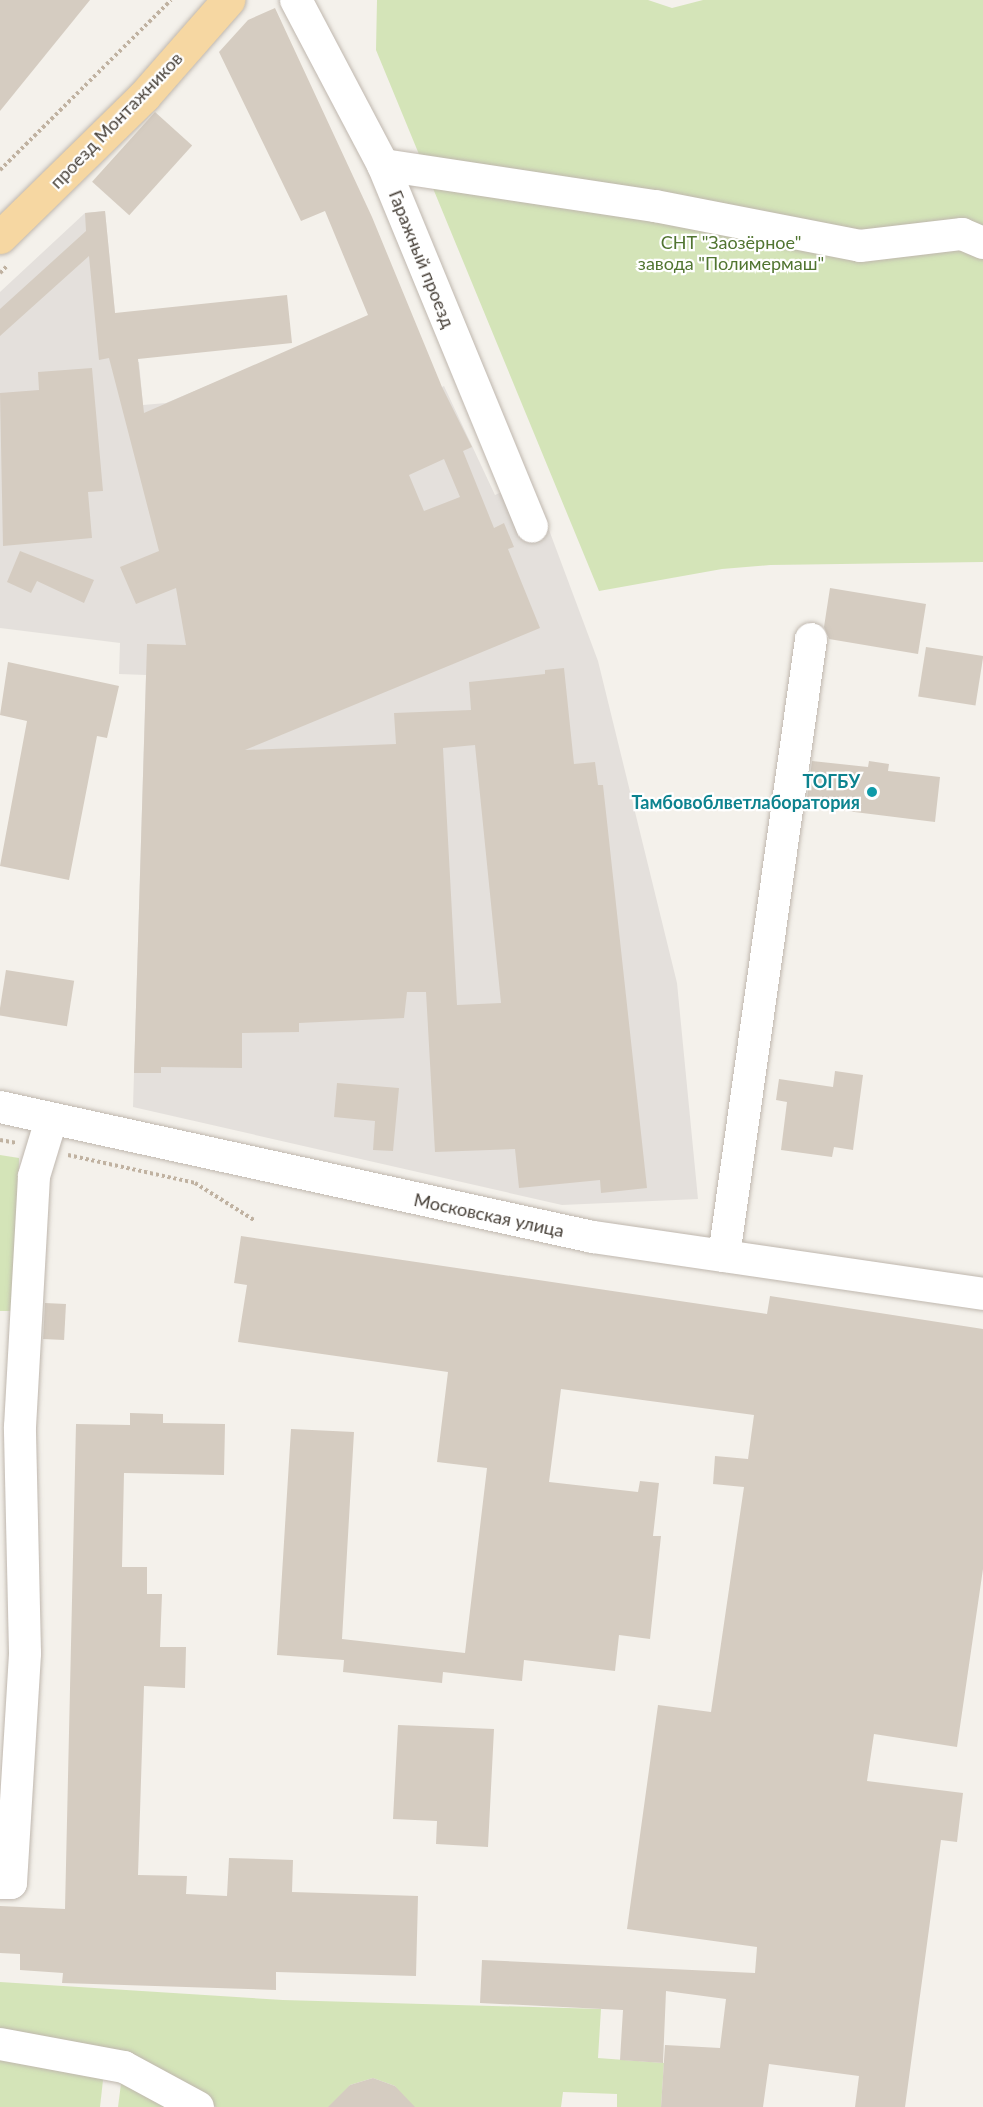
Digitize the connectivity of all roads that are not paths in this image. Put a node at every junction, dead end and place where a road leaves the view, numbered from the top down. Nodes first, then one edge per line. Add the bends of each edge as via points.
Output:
1 (228, 0) edge
2 (296, 0) edge
3 (383, 165) junction
4 (0, 237) edge
5 (983, 243) edge
6 (532, 526) dead end
7 (812, 639) dead end
8 (0, 1107) edge
9 (51, 1120) junction
10 (724, 1256) junction
11 (983, 1294) edge
12 (13, 1652) edge
13 (0, 1883) edge
14 (0, 2044) edge
15 (198, 2107) edge

1 - 4 main road, проезд Монтажников via 144,96
2 - 3 street, Гаражный проезд
3 - 5 street via 655,206 860,246 962,234
3 - 6 street, Гаражный проезд
7 - 10 street
8 - 9 street, Московская улица
9 - 10 street, Московская улица via 592,1237
9 - 12 street via 34,1176
10 - 11 street, Московская улица
12 - 13 street via 11,1883
14 - 15 street via 124,2067

